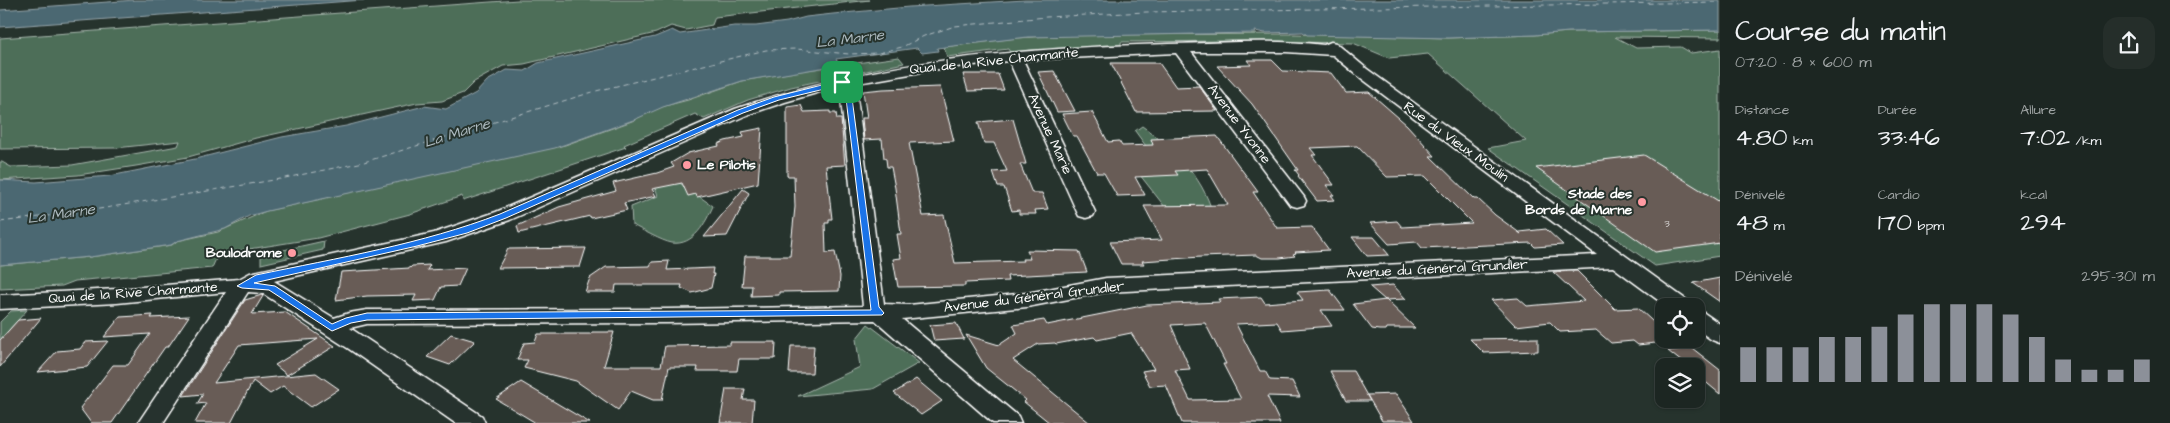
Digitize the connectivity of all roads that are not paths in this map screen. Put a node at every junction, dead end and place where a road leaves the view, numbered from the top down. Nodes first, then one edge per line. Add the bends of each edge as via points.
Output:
1 (1180, 48) junction
2 (1334, 49) joint
3 (1014, 56) junction
4 (842, 82) junction
5 (1297, 201) dead end
6 (1086, 212) dead end
7 (1617, 260) junction
8 (297, 269) junction
9 (242, 286) junction
10 (275, 290) junction
11 (1669, 298) edge
12 (0, 302) edge
13 (879, 313) junction
14 (1705, 325) edge
15 (332, 328) junction
16 (1720, 336) edge
17 (150, 423) edge
18 (473, 423) edge
19 (1010, 423) edge

1 - 2 street, Quai de la Rive Charmante
1 - 3 street, Quai de la Rive Charmante
1 - 5 street, Avenue Yvonne
2 - 7 street, Rue du Vieux Moulin
3 - 4 street, Quai de la Rive Charmante via 942,64
3 - 6 street, Avenue Marie
4 - 8 street, Quai de la Rive Charmante via 777,98 741,112 464,231
4 - 13 street via 848,90 874,307
7 - 11 street, Rue du Vieux Moulin
7 - 13 street, Avenue du Général Grundler via 1106,285 1027,300
8 - 9 street, Quai de la Rive Charmante via 256,278
8 - 10 street via 282,277
9 - 10 street
9 - 12 street, Quai de la Rive Charmante
9 - 17 street
10 - 15 street
13 - 15 street, Avenue du Général Grundler via 367,316
13 - 19 street
14 - 16 street
15 - 18 street

